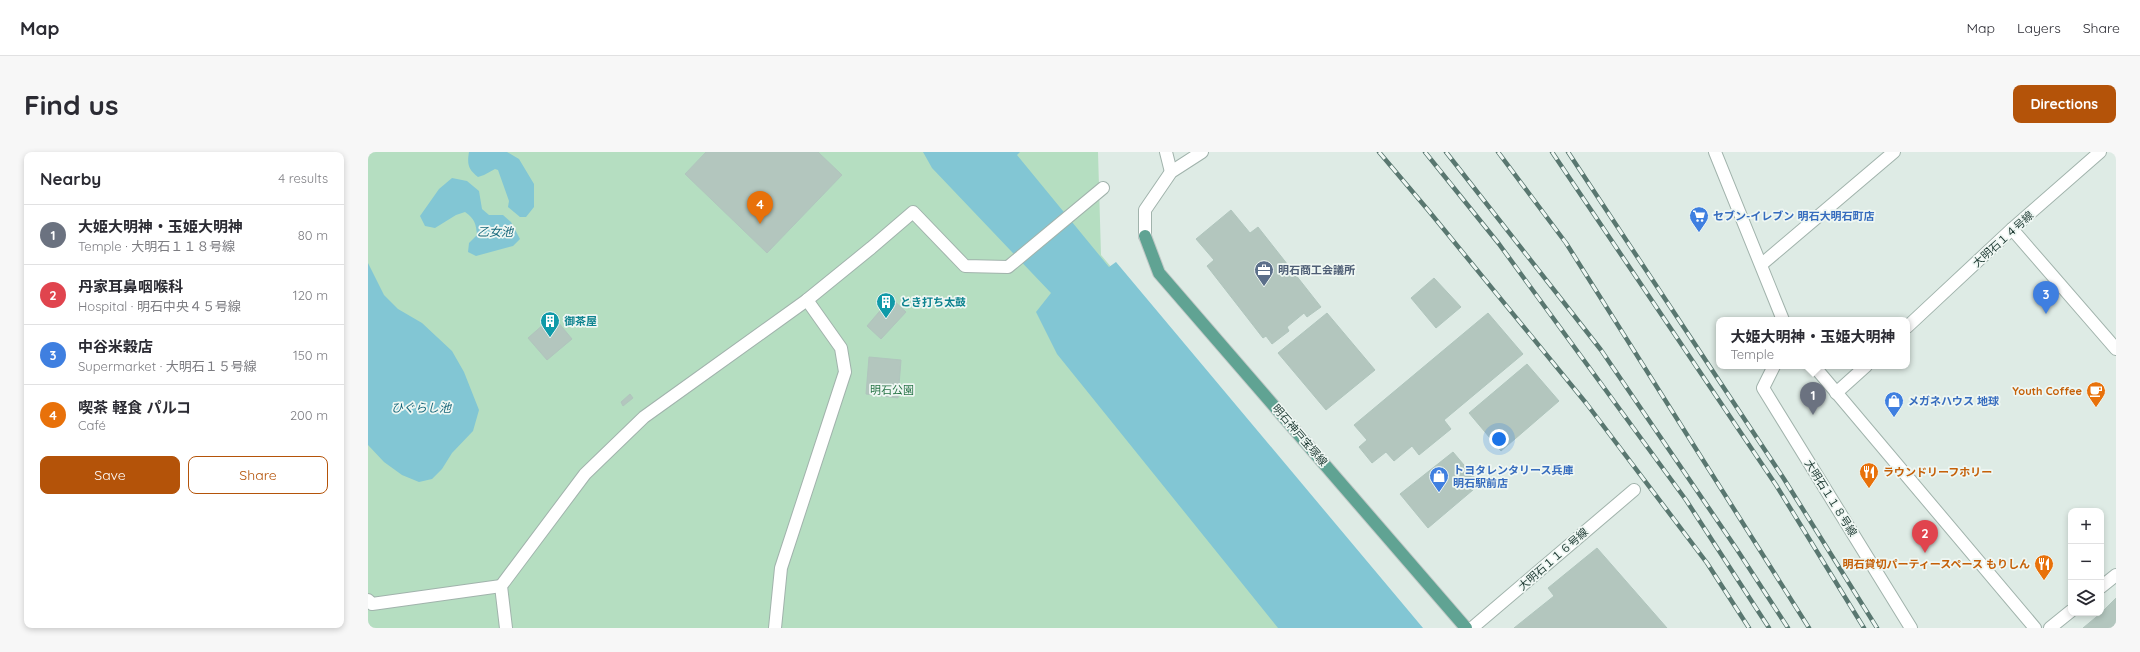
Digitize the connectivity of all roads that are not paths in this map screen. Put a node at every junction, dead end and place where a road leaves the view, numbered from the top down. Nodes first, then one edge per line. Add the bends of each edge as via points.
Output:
1 (1166, 152) edge
2 (1202, 152) edge
3 (1715, 152) edge
4 (1894, 152) edge
5 (2100, 152) edge
6 (1172, 172) junction
7 (1103, 188) dead end
8 (2012, 229) junction
9 (1145, 236) joint
10 (1762, 264) junction
11 (807, 300) junction
12 (1782, 317) edge
13 (1910, 324) edge
14 (2116, 349) edge
15 (1772, 369) edge
16 (1816, 369) edge
17 (1863, 369) edge
18 (1836, 394) junction
19 (1634, 490) dead end
20 (2116, 575) edge
21 (2104, 585) edge
22 (501, 586) junction
23 (368, 600) edge
24 (2068, 613) edge
25 (506, 628) edge
26 (775, 628) edge
27 (1466, 628) edge
28 (1472, 628) edge
29 (1911, 628) edge
30 (2035, 628) edge
31 (2050, 628) edge

1 - 6 street
2 - 6 street
3 - 10 street
4 - 10 street
5 - 8 street, 大明石１４号線
6 - 9 street via 1145,210
7 - 11 street via 1008,267 965,266 913,212
8 - 13 street, 大明石１４号線
8 - 14 street
9 - 27 main road, 明石神戸宝塚線 via 1159,273
10 - 12 street
11 - 22 street via 644,417 585,474
11 - 26 street via 841,348 845,372 781,568
15 - 29 street, 大明石１１８号線 via 1763,388
16 - 18 street
17 - 18 street
18 - 30 street via 1936,508
19 - 28 street, 大明石１１６号線
20 - 21 street
22 - 23 street via 372,604
22 - 25 street
24 - 31 street

